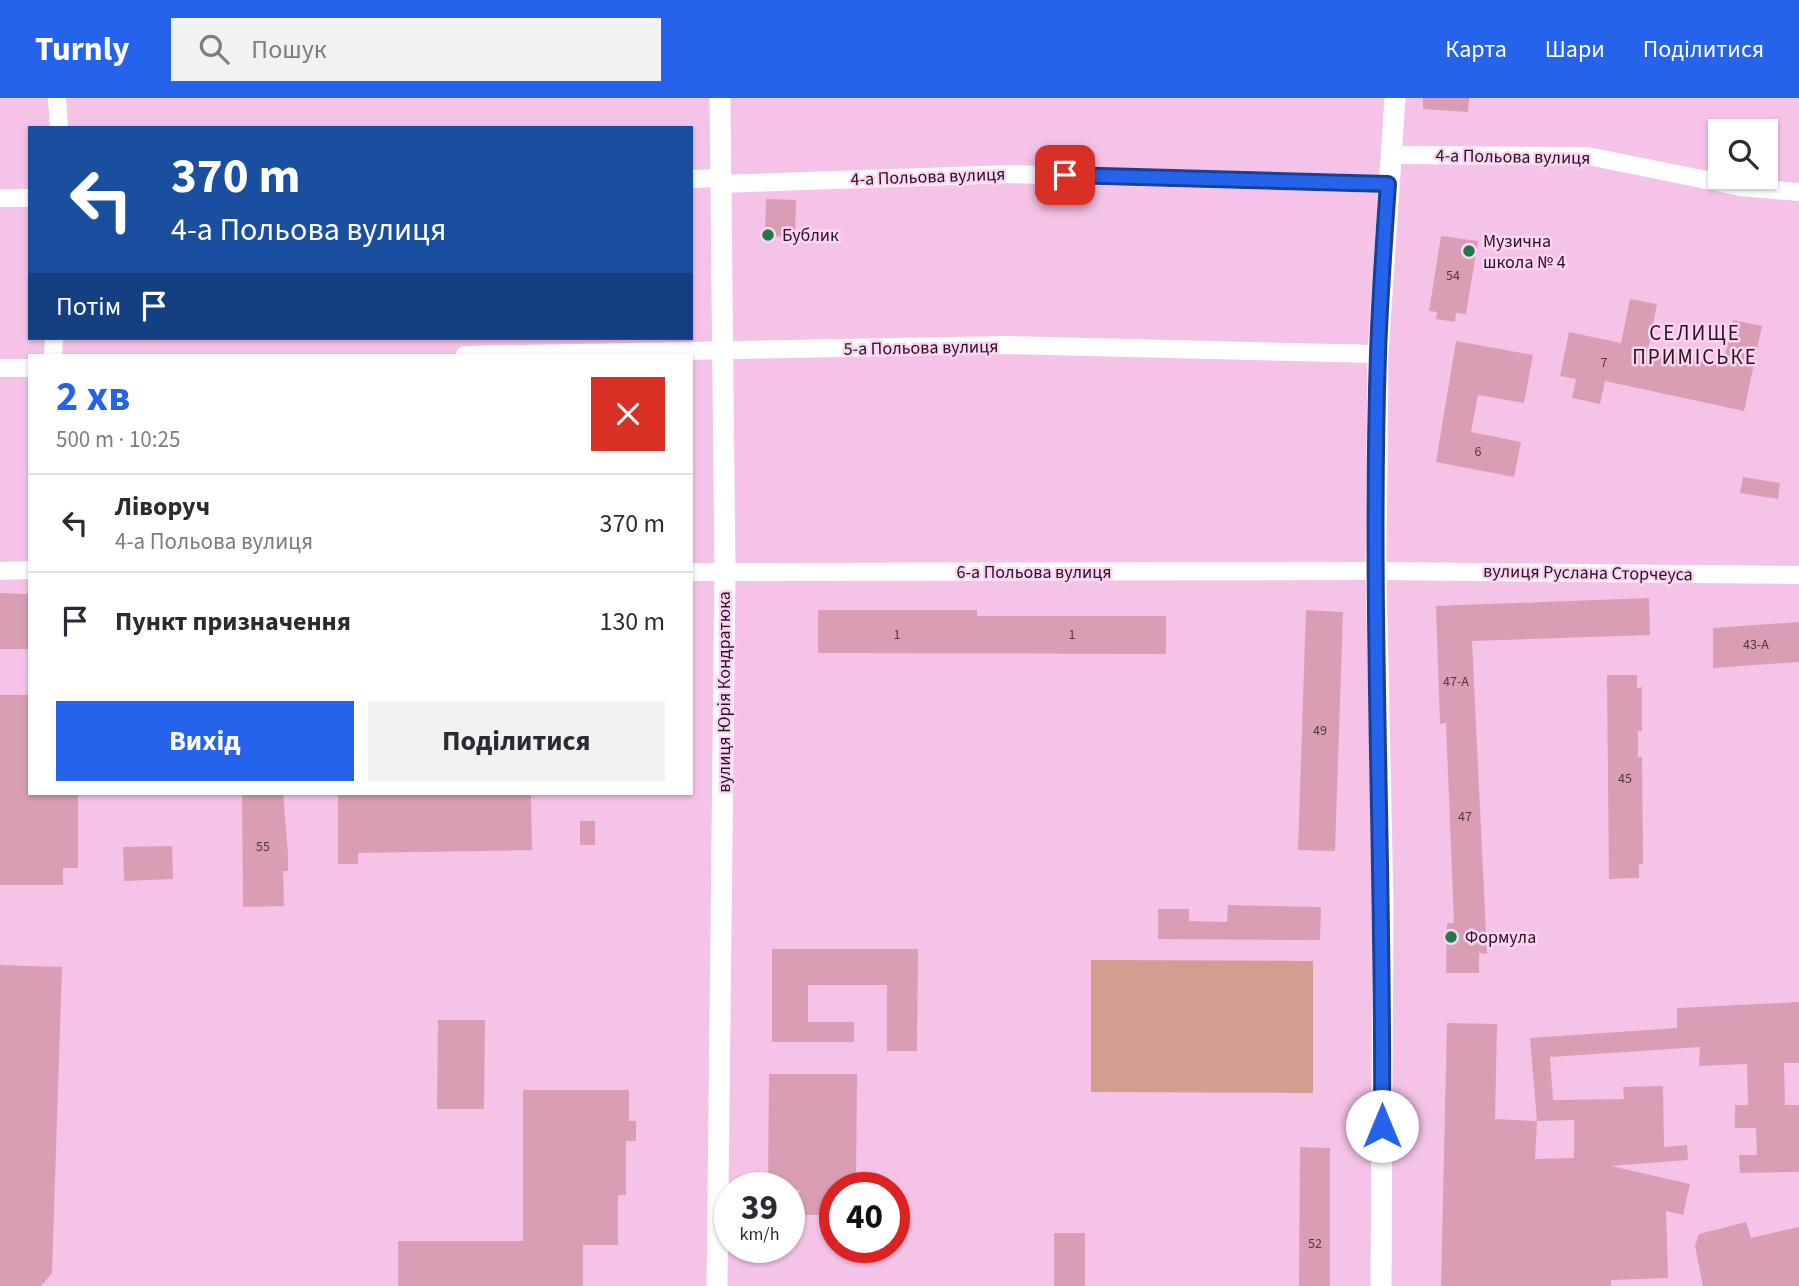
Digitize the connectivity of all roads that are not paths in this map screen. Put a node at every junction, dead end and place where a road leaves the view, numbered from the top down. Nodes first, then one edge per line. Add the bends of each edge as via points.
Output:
1 (57, 98) edge
2 (720, 98) edge
3 (1395, 98) edge
4 (59, 126) edge
5 (1393, 155) junction
6 (693, 179) edge
7 (720, 181) junction
8 (1388, 184) junction
9 (1799, 192) edge
10 (0, 198) edge
11 (28, 198) edge
12 (720, 352) junction
13 (550, 354) edge
14 (1378, 354) junction
15 (0, 368) edge
16 (28, 369) edge
17 (28, 570) edge
18 (0, 571) edge
19 (1376, 571) junction
20 (693, 572) edge
21 (724, 572) junction
22 (1799, 575) edge
23 (718, 1286) edge
24 (1381, 1286) edge

1 - 4 street
2 - 7 street, вулиця Юрія Кондратюка
3 - 5 street
5 - 8 street
5 - 9 street, 4-а Польова вулиця via 1588,156 1741,187
6 - 7 street, 4-а Польова вулиця
7 - 8 street, 4-а Польова вулиця via 1011,174
7 - 12 street, вулиця Юрія Кондратюка
8 - 14 street
10 - 11 street
12 - 13 street, 5-а Польова вулиця
12 - 14 street, 5-а Польова вулиця via 1004,345
12 - 21 street, вулиця Юрія Кондратюка
14 - 19 street
15 - 16 street
17 - 18 street
19 - 21 street, 6-а Польова вулиця
19 - 22 street, вулиця Руслана Сторчеуса
19 - 24 street via 1383,904
20 - 21 street, 6-а Польова вулиця
21 - 23 street, вулиця Юрія Кондратюка

